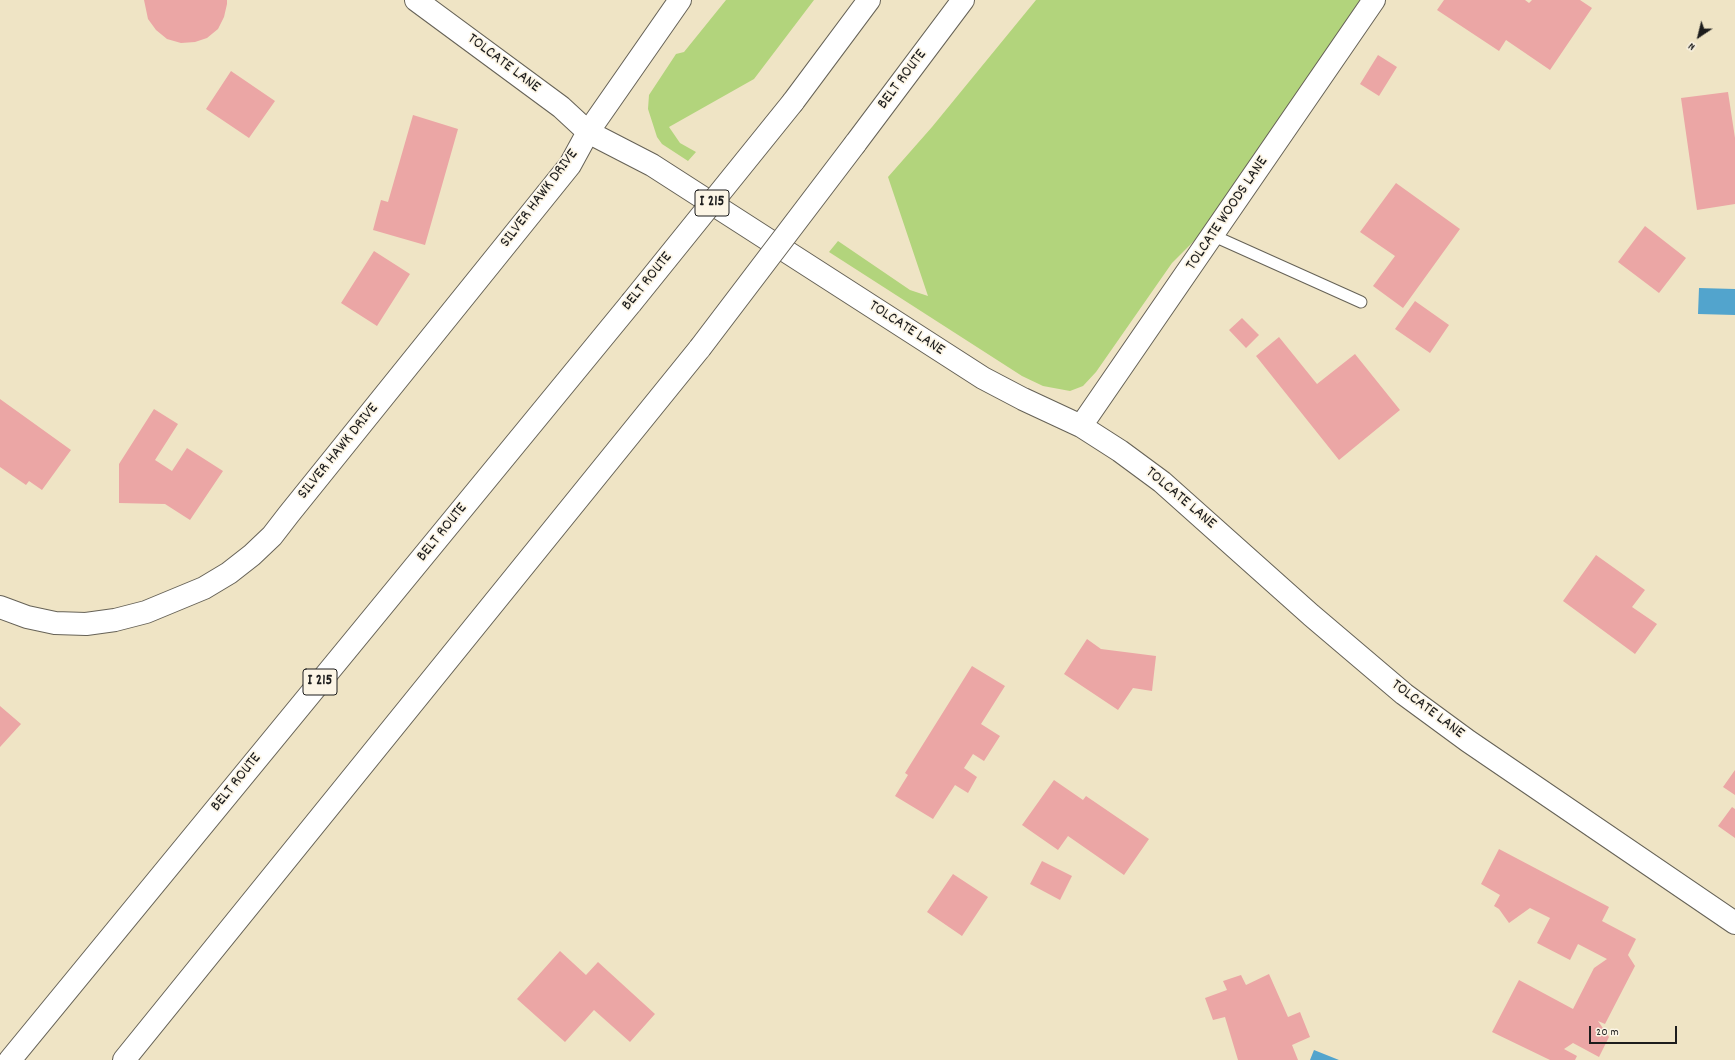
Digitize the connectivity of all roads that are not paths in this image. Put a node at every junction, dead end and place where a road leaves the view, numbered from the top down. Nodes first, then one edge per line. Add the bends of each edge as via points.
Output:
1 (416, 0) edge
2 (680, 0) edge
3 (869, 0) edge
4 (963, 0) edge
5 (1374, 0) edge
6 (588, 132) junction
7 (1214, 236) junction
8 (1361, 302) dead end
9 (1081, 426) junction
10 (0, 607) edge
11 (1735, 923) edge
12 (10, 1060) edge
13 (124, 1060) edge

1 - 6 main road, TOLCATE LANE via 561,107
2 - 6 main road
3 - 12 main road, BELT ROUTE / I 215, bridge via 793,102
4 - 13 main road, BELT ROUTE, bridge via 700,348
5 - 7 main road, TOLCATE WOODS LANE
6 - 9 main road, TOLCATE LANE via 652,165 984,378 1023,400
6 - 10 main road, SILVER HAWK DRIVE via 570,165 272,536 252,555 229,573 197,591 146,612 115,620 86,624 54,623
7 - 8 lane
7 - 9 main road, TOLCATE WOODS LANE
9 - 11 main road, TOLCATE LANE via 1162,482 1404,694 1468,742

